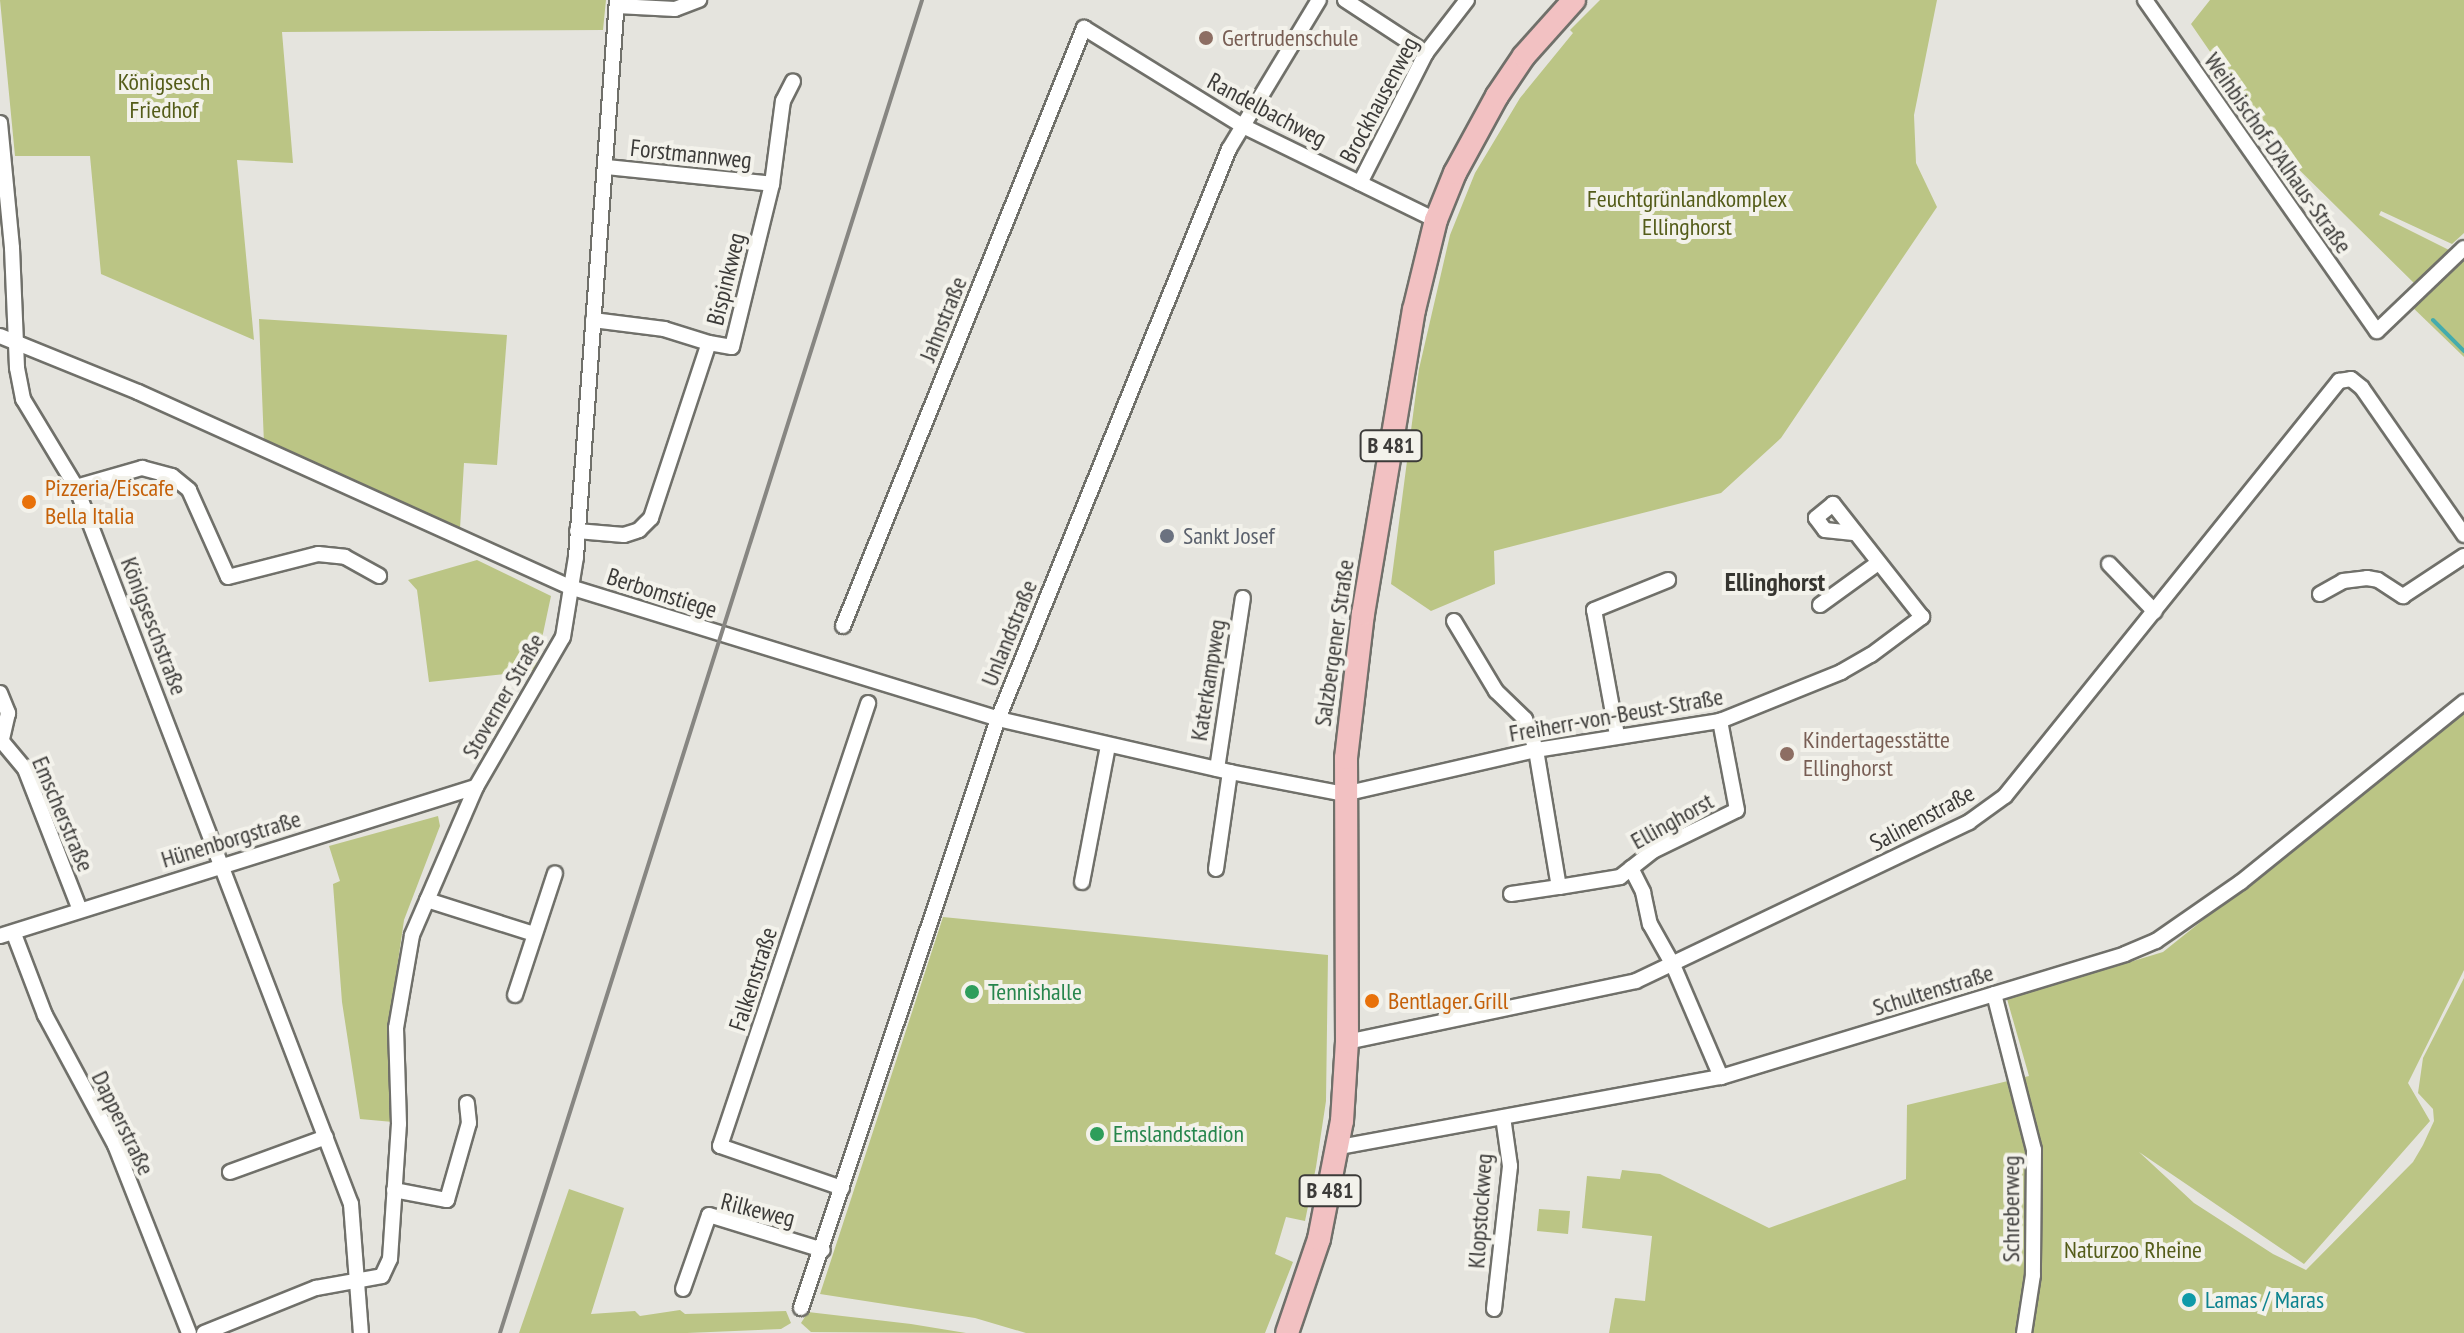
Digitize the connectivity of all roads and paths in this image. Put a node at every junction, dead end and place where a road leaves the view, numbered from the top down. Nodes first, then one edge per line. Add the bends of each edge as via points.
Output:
1 (699, 0) edge
2 (1319, 0) edge
3 (1345, 0) edge
4 (1467, 0) edge
5 (1574, 0) edge
6 (2145, 0) edge
7 (617, 3) edge
8 (1084, 28) joint
9 (1426, 53) junction
10 (793, 81) dead end
11 (0, 123) edge
12 (1241, 125) junction
13 (606, 167) junction
14 (1360, 183) junction
15 (772, 184) junction
16 (1436, 220) junction
17 (2464, 248) edge
18 (593, 320) junction
19 (0, 336) edge
20 (16, 341) junction
21 (709, 343) junction
22 (76, 487) junction
23 (577, 531) junction
24 (1856, 533) dead end
25 (2464, 535) edge
26 (2464, 556) edge
27 (1878, 563) junction
28 (2109, 564) dead end
29 (379, 576) dead end
30 (1668, 580) dead end
31 (570, 587) junction
32 (2320, 594) dead end
33 (1243, 598) dead end
34 (1820, 605) dead end
35 (2155, 612) junction
36 (1454, 621) dead end
37 (843, 626) dead end
38 (0, 693) edge
39 (2464, 702) edge
40 (868, 703) dead end
41 (998, 719) junction
42 (1720, 721) junction
43 (1617, 735) junction
44 (1, 739) edge
45 (1108, 746) junction
46 (1536, 750) junction
47 (1223, 771) junction
48 (476, 787) junction
49 (1344, 794) junction
50 (223, 864) junction
51 (1631, 868) junction
52 (1216, 869) dead end
53 (555, 873) dead end
54 (1082, 882) dead end
55 (1559, 887) junction
56 (1511, 894) dead end
57 (427, 900) junction
58 (80, 910) junction
59 (534, 934) junction
60 (7, 935) edge
61 (1673, 965) junction
62 (1994, 994) junction
63 (515, 995) dead end
64 (1347, 1042) junction
65 (1721, 1077) junction
66 (467, 1103) dead end
67 (1503, 1117) junction
68 (326, 1137) junction
69 (1339, 1147) junction
70 (230, 1172) dead end
71 (842, 1188) junction
72 (394, 1190) junction
73 (823, 1250) junction
74 (357, 1281) junction
75 (683, 1289) dead end
76 (801, 1308) dead end
77 (1494, 1309) dead end
78 (189, 1333) edge
79 (204, 1333) edge
80 (361, 1333) edge
81 (1287, 1333) edge
82 (2024, 1333) edge

1 - 7 street via 675,9
2 - 12 street, Unlandstraße
3 - 9 street
4 - 9 street, Brockhausenweg
5 - 16 main road, Salzbergener Straße / B 481 via 1497,96
6 - 17 street, Weihbischof-D'Alhaus-Straße via 2377,331
7 - 13 street, Stoverner Straße
8 - 12 street, Randelbachweg
8 - 37 street, Jahnstraße
9 - 14 street, Brockhausenweg
10 - 15 street, Bispinkweg via 783,101
11 - 20 street, Königseschstraße
12 - 14 street, Randelbachweg
12 - 41 street, Unlandstraße
13 - 15 street, Forstmannweg
13 - 18 street, Stoverner Straße
14 - 16 street, Randelbachweg
15 - 21 street, Bispinkweg via 732,347
16 - 49 main road, Salzbergener Straße / B 481 via 1414,310 1363,614
18 - 21 street via 664,329
18 - 23 street, Stoverner Straße
19 - 20 street, Berbomstiege
20 - 22 street, Königseschstraße via 23,399
20 - 31 street, Berbomstiege
21 - 23 street, Bispinkweg via 651,518 624,535
22 - 29 street via 142,468 172,476 189,490 228,577 318,554 345,557
22 - 50 street, Königseschstraße
23 - 31 street, Stoverner Straße
24 - 27 street
25 - 35 street, Salinenstraße via 2362,388 2347,379 2331,387
26 - 32 street via 2403,596 2367,578 2343,581
27 - 34 street
27 - 42 street, Freiherr-von-Beust-Straße via 1922,617 1841,672
28 - 35 street
30 - 43 street via 1594,610
31 - 41 street, Berbomstiege
31 - 48 street, Stoverner Straße via 563,637
33 - 47 street, Katerkampweg
35 - 61 street, Salinenstraße via 2005,796 1969,822
36 - 46 street via 1496,691 1525,719
38 - 44 street via 8,713
39 - 62 street, Schultenstraße via 2241,882 2156,941
40 - 71 street, Falkenstraße via 720,1146
41 - 45 street, Berbomstiege
41 - 71 street, Unlandstraße
42 - 43 street, Freiherr-von-Beust-Straße
42 - 51 street, Ellinghorst via 1737,810 1653,851
43 - 46 street, Freiherr-von-Beust-Straße
44 - 58 street, Emscherstraße via 25,769
45 - 47 street, Berbomstiege
45 - 54 street
46 - 49 street, Freiherr-von-Beust-Straße
46 - 55 street
47 - 49 street, Berbomstiege
47 - 52 street, Katerkampweg
48 - 50 street, Hünenborgstraße
48 - 57 street, Stoverner Straße
49 - 64 main road, Salzbergener Straße / B 481
50 - 58 street, Hünenborgstraße
50 - 68 street, Königseschstraße
51 - 55 street, Ellinghorst via 1620,877
51 - 61 street, Ellinghorst via 1650,924
53 - 59 street
55 - 56 street, Ellinghorst
57 - 59 street
57 - 72 street, Stoverner Straße via 412,935 396,1028 399,1124
58 - 60 street, Hünenborgstraße
59 - 63 street
60 - 78 street, Dapperstraße via 115,1145
61 - 64 street, Salinenstraße via 1636,981
61 - 65 street, Ellinghorst
62 - 65 street, Schultenstraße
62 - 82 street, Schreberweg via 2034,1150 2033,1275
64 - 69 main road, Salzbergener Straße / B 481
65 - 67 street, Schultenstraße
66 - 72 street via 469,1123 447,1200
67 - 69 street, Schultenstraße
67 - 77 street, Klopstockweg via 1510,1166
68 - 70 street
68 - 74 street, Königseschstraße via 351,1204
69 - 81 main road, Salzbergener Straße / B 481 via 1319,1239
71 - 73 street, Unlandstraße
72 - 74 street, Stoverner Straße via 390,1259 382,1276
73 - 75 street, Rilkeweg via 709,1215
73 - 76 street, Unlandstraße
74 - 79 street via 316,1288
74 - 80 street, Königseschstraße

